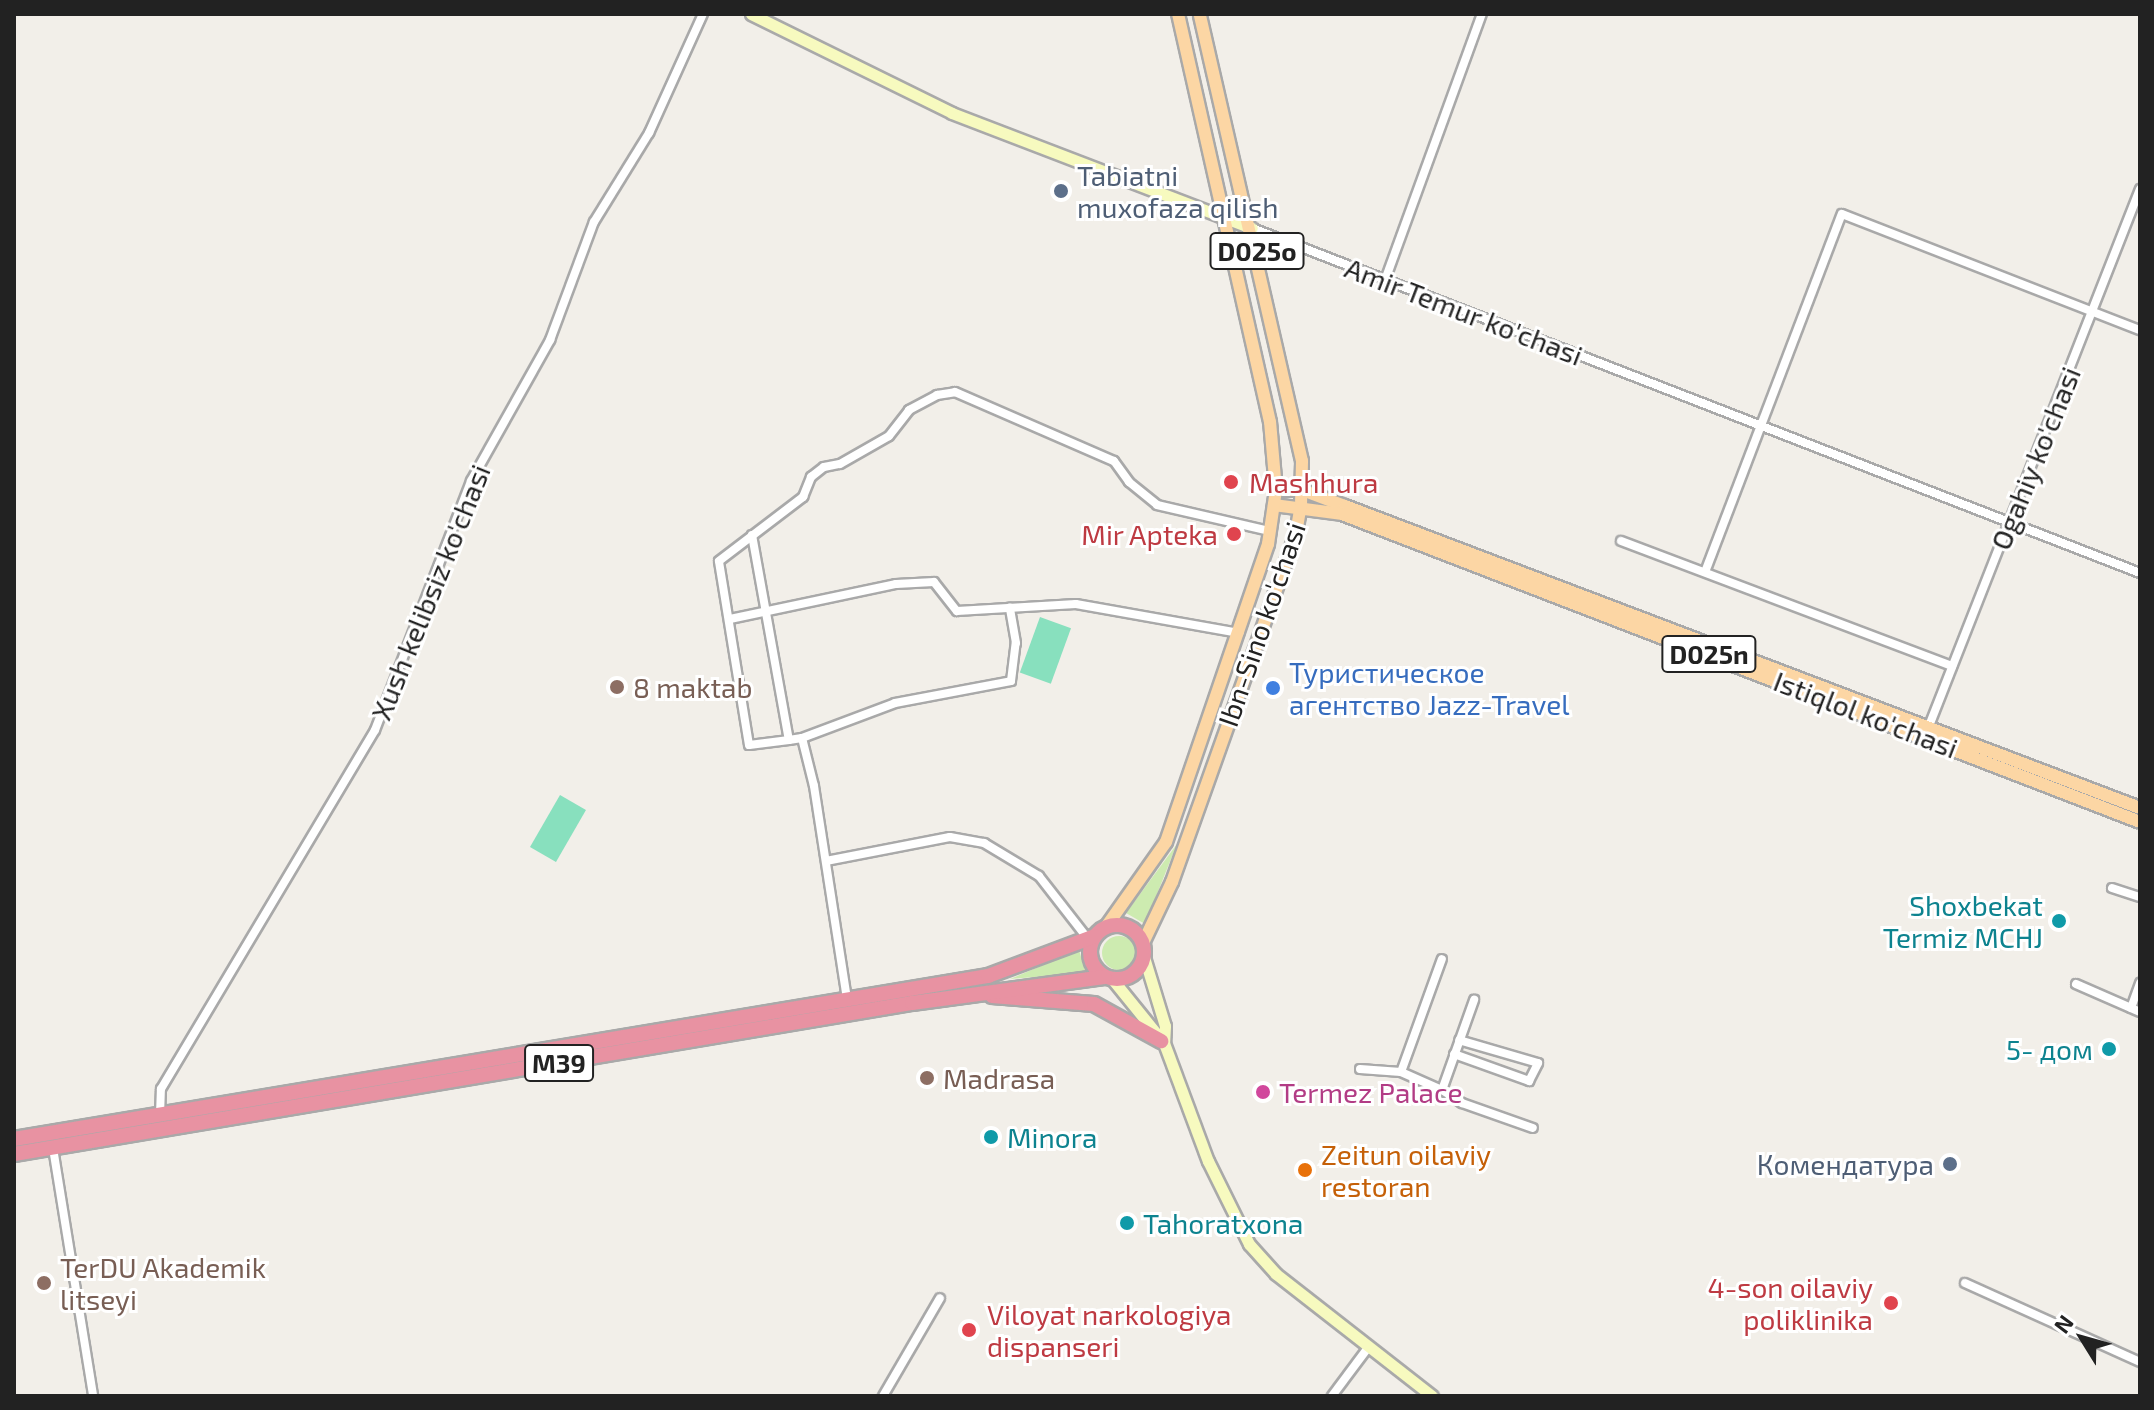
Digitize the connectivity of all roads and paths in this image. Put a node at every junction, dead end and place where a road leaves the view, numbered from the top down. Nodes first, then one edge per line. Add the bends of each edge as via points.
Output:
1 (703, 14) edge
2 (751, 14) edge
3 (1178, 14) edge
4 (1200, 14) edge
5 (1482, 14) edge
6 (2140, 189) edge
7 (1223, 218) junction
8 (1252, 228) junction
9 (1385, 280) junction
10 (2093, 312) junction
11 (2140, 330) edge
12 (1760, 427) junction
13 (1276, 490) junction
14 (1302, 490) junction
15 (1274, 505) junction
16 (1301, 506) junction
17 (2009, 524) junction
18 (1270, 531) junction
19 (752, 535) junction
20 (1621, 541) dead end
21 (1705, 572) junction
22 (2140, 573) edge
23 (1010, 608) junction
24 (767, 611) junction
25 (730, 619) junction
26 (1240, 633) junction
27 (1952, 666) junction
28 (1929, 726) junction
29 (802, 738) junction
30 (789, 740) junction
31 (2140, 808) edge
32 (2140, 822) edge
33 (826, 861) junction
34 (2112, 888) dead end
35 (2140, 897) edge
36 (1096, 934) junction
37 (1143, 950) junction
38 (1442, 959) dead end
39 (1108, 978) junction
40 (2140, 983) edge
41 (2076, 984) dead end
42 (984, 995) junction
43 (847, 998) junction
44 (1474, 1000) dead end
45 (2135, 1010) edge
46 (1459, 1040) junction
47 (1163, 1042) junction
48 (1454, 1054) junction
49 (1360, 1069) dead end
50 (1401, 1072) junction
51 (1442, 1090) junction
52 (160, 1115) junction
53 (1533, 1128) dead end
54 (14, 1139) edge
55 (53, 1148) junction
56 (14, 1154) edge
57 (1965, 1283) dead end
58 (940, 1298) dead end
59 (1367, 1349) junction
60 (2140, 1362) edge
61 (93, 1396) edge
62 (883, 1396) edge
63 (1332, 1396) edge
64 (1432, 1396) edge

1 - 52 street, Xush kelibsiz ko'chasi via 649,133 594,222 550,340 471,481 375,730 161,1089
2 - 7 main road, Amir Temur ko'chasi via 952,113
3 - 7 main road, Ibn-Sino ko'chasi / D025o
4 - 8 main road, Ibn-Sino ko'chasi / D025o
5 - 9 street
6 - 10 street, Ogahiy ko'chasi
7 - 8 main road, Amir Temur ko'chasi
7 - 13 main road, Ibn-Sino ko'chasi / D025o via 1270,422
8 - 9 street, Amir Temur ko'chasi
8 - 14 main road, Ibn-Sino ko'chasi / D025o via 1302,461
9 - 12 street, Amir Temur ko'chasi
10 - 11 street
10 - 12 street via 1842,214
10 - 17 street, Ogahiy ko'chasi
12 - 17 street, Amir Temur ko'chasi
12 - 21 street
13 - 14 main road, Istiqlol ko'chasi / D025n
13 - 15 main road, Ibn-Sino ko'chasi
14 - 16 main road, Ibn-Sino ko'chasi
14 - 28 main road, Istiqlol ko'chasi / D025n
15 - 16 main road, Istiqlol ko'chasi / D025n
15 - 18 main road, Ibn-Sino ko'chasi
16 - 32 main road, Istiqlol ko'chasi / D025n via 1342,514
16 - 37 main road, Ibn-Sino ko'chasi via 1296,533 1172,882
17 - 22 street, Amir Temur ko'chasi
17 - 27 street, Ogahiy ko'chasi
18 - 19 street via 1157,505 1114,461 955,392 909,410 889,436 840,464 824,467 811,477 803,497
18 - 26 main road, Ibn-Sino ko'chasi
19 - 24 street
19 - 25 street via 719,561
20 - 21 street
21 - 27 street
23 - 24 street via 957,611 934,582 896,584
23 - 26 street via 1076,604
23 - 29 street via 1016,643 1011,681 895,703
24 - 25 street
24 - 30 street
25 - 30 street via 749,745
26 - 36 main road, Ibn-Sino ko'chasi via 1166,842
27 - 28 street, Ogahiy ko'chasi
28 - 31 main road, Istiqlol ko'chasi / D025n
29 - 30 street
29 - 33 street
33 - 36 street via 950,837 984,843 1045,882
33 - 43 street
34 - 35 street
36 - 37 highway via 1128,927
36 - 39 highway via 1090,959
36 - 43 highway, M39 via 988,976
37 - 39 highway via 1133,975
37 - 47 main road via 1165,1026
38 - 50 street
39 - 42 highway, M39
39 - 47 main road
40 - 45 street
41 - 45 street
42 - 47 highway via 1094,1004
42 - 55 highway, M39
43 - 52 highway, M39
44 - 46 street
46 - 48 street
46 - 48 street via 1538,1063 1529,1081
47 - 59 main road via 1208,1161 1249,1244 1276,1274
48 - 51 street
49 - 50 street
50 - 51 street
51 - 53 street via 1462,1103
52 - 54 highway, M39
55 - 56 highway, M39
55 - 61 street
57 - 60 street
58 - 62 street
59 - 63 street
59 - 64 main road

